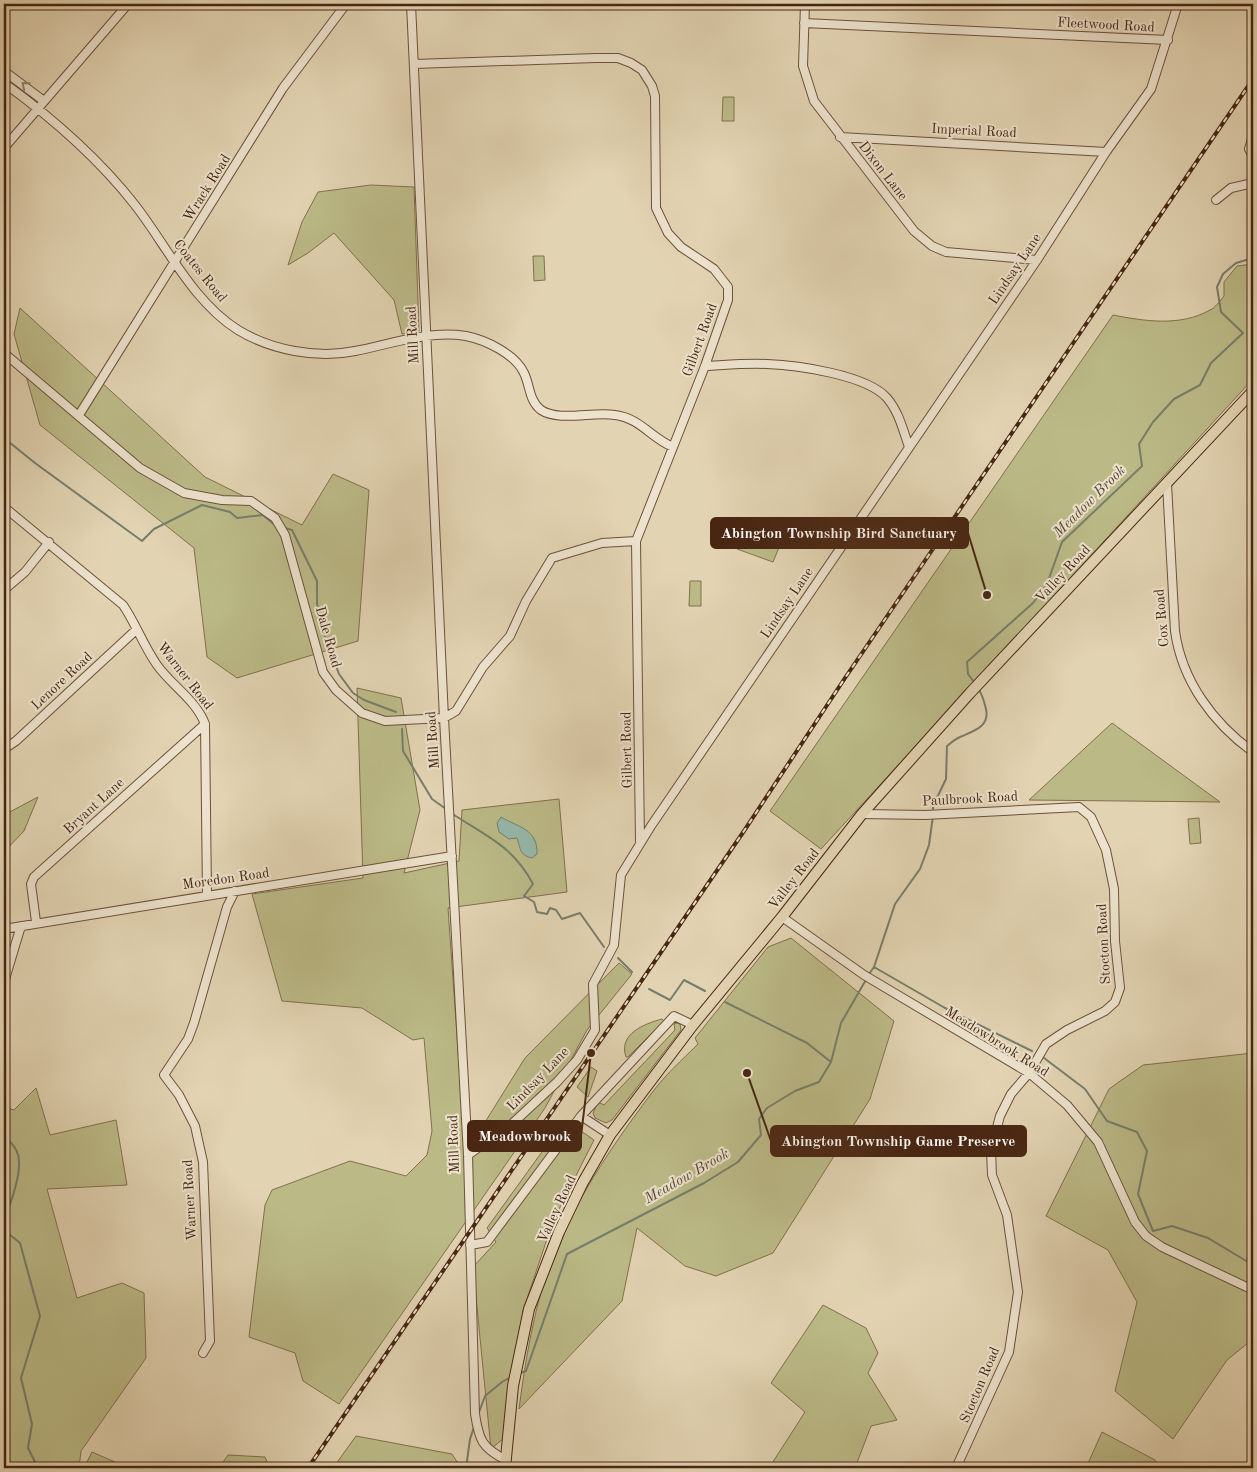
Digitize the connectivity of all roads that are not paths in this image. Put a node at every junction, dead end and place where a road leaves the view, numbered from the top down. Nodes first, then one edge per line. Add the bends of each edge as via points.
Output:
1 (128, 4) edge
2 (346, 4) edge
3 (411, 4) edge
4 (805, 4) edge
5 (1178, 4) edge
6 (804, 24) junction
7 (1168, 40) junction
8 (414, 64) junction
9 (4, 71) edge
10 (4, 83) edge
11 (44, 101) junction
12 (38, 109) junction
13 (1253, 136) edge
14 (840, 137) junction
15 (4, 148) edge
16 (1106, 152) junction
17 (1253, 156) edge
18 (1253, 183) edge
19 (1216, 200) dead end
20 (1037, 260) junction
21 (175, 262) junction
22 (426, 335) junction
23 (4, 353) edge
24 (705, 366) junction
25 (1253, 391) edge
26 (79, 415) junction
27 (672, 447) junction
28 (909, 447) junction
29 (1167, 484) junction
30 (4, 507) edge
31 (636, 541) junction
32 (49, 542) junction
33 (4, 590) edge
34 (136, 630) junction
35 (444, 718) junction
36 (205, 724) junction
37 (4, 749) edge
38 (1253, 752) edge
39 (1079, 807) joint
40 (862, 814) junction
41 (640, 842) junction
42 (452, 856) junction
43 (235, 891) junction
44 (207, 894) junction
45 (782, 917) junction
46 (36, 922) junction
47 (21, 926) junction
48 (4, 929) edge
49 (4, 1001) edge
50 (693, 1025) junction
51 (1029, 1073) junction
52 (581, 1116) junction
53 (610, 1135) junction
54 (468, 1155) junction
55 (470, 1245) junction
56 (1253, 1290) edge
57 (203, 1353) dead end
58 (506, 1464) edge
59 (956, 1468) edge

1 - 11 street
2 - 21 street, Wrack Road via 283,88
3 - 8 street, Mill Road
4 - 6 street, Dixon Lane
5 - 7 street, Lindsay Lane
6 - 7 street, Fleetwood Road
6 - 14 street, Dixon Lane via 803,66 814,102
7 - 16 street, Lindsay Lane via 1151,88
8 - 22 street, Mill Road
8 - 24 street, Gilbert Road via 618,58 642,70 655,96 656,208 668,233 681,248 714,269 728,287 728,300
11 -> 9 street
10 - 12 street, Coates Road
11 - 12 street
12 - 15 street
12 - 21 street, Coates Road via 117,183
13 - 17 street via 1249,149
14 - 16 street, Imperial Road
14 - 20 street, Dixon Lane via 914,230 932,246 958,254
16 - 20 street, Lindsay Lane
18 - 19 street via 1231,188
20 - 28 street, Lindsay Lane
21 - 22 street, Coates Road via 221,316 242,332 276,346 338,354
21 - 26 street, Wrack Road
22 - 27 street, Coates Road via 467,336 504,352 522,368 534,402 544,412 624,416 641,424
22 - 35 street, Mill Road
23 - 26 street, Dale Road
24 - 27 street, Gilbert Road
24 - 28 street via 766,364 821,371 869,386 886,397 897,413
25 - 29 main road, Valley Road
26 - 35 street, Dale Road via 140,468 184,492 222,500 251,501 275,518 285,535 323,672 336,690 362,713 385,721
27 - 31 street, Gilbert Road
28 - 41 street, Lindsay Lane
29 - 38 street, Cox Road via 1174,631 1178,652 1184,669 1212,714
29 - 40 main road, Valley Road via 970,693
30 - 32 street, Warner Road
31 - 35 street via 602,543 552,558 526,601 510,636 483,667 456,711
31 - 41 street, Gilbert Road
32 - 33 street via 25,572
32 - 34 street, Warner Road via 123,605 135,622
34 - 36 street, Warner Road via 157,665 201,713
34 - 37 street, Lenore Road
35 - 42 street, Mill Road
36 - 44 street, Warner Road
36 - 46 street, Bryant Lane via 34,877 31,884
39 - 40 street, Paulbrook Road via 925,815
39 - 51 street, Stocton Road via 1091,817 1106,850 1114,889 1120,988 1115,1002 1105,1011 1046,1044
40 - 45 main road, Valley Road
41 - 54 street, Lindsay Lane via 621,875 614,945 593,984 595,1030 577,1060 557,1082 512,1123
42 - 43 street, Moredon Road
42 - 54 street, Mill Road
43 - 44 street, Moredon Road
43 - 57 street, Warner Road via 227,907 188,1038 164,1075 195,1126 203,1162 210,1341
44 - 46 street, Moredon Road
45 - 50 main road, Valley Road
45 - 51 street, Meadowbrook Road via 864,975
46 - 47 street, Moredon Road
47 - 48 street, Moredon Road
47 - 49 street via 5,979
50 - 52 street via 674,1016
50 - 53 main road, Valley Road
51 - 56 street, Meadowbrook Road via 1067,1105 1098,1142 1135,1222 1146,1236 1162,1247
51 - 59 street, Stocton Road via 1011,1094 1000,1116 992,1150 992,1175 1007,1215 1018,1292 1009,1352
52 - 53 street
52 - 55 street via 490,1239 484,1244
53 - 58 main road, Valley Road via 559,1232 529,1308 513,1386
54 - 55 street, Mill Road
55 - 58 street, Mill Road via 478,1436 491,1453

